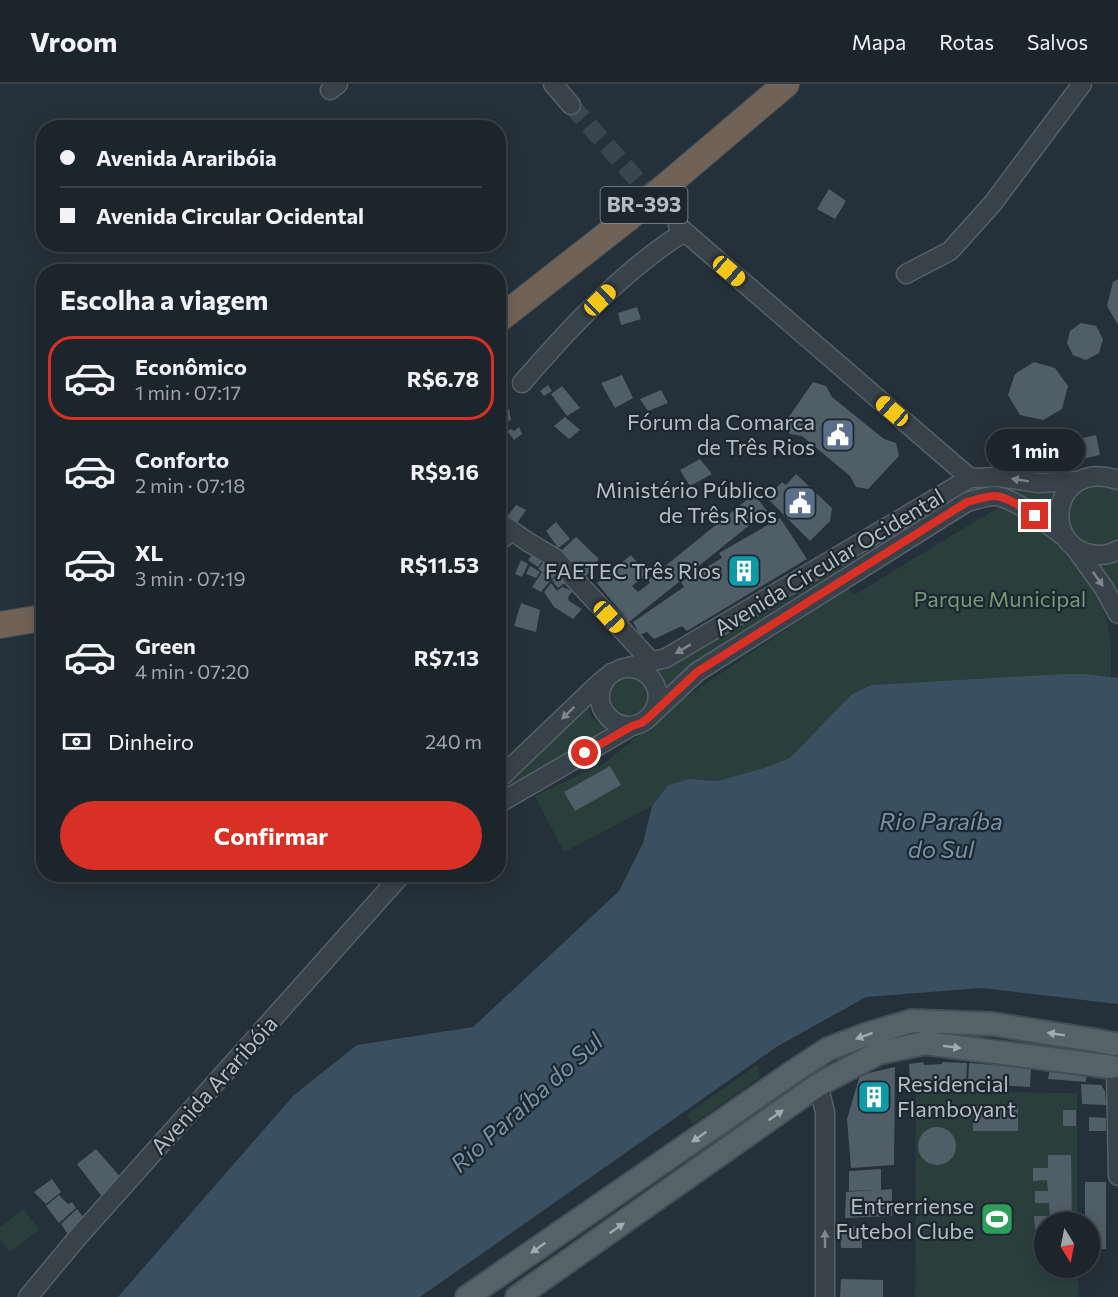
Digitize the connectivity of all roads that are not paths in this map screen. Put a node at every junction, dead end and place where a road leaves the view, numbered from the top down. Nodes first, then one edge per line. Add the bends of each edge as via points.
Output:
1 (553, 84) edge
2 (786, 84) edge
3 (1083, 84) edge
4 (572, 105) tunnel mouth
5 (906, 274) dead end
6 (506, 314) edge
7 (522, 383) dead end
8 (1118, 467) edge
9 (970, 478) junction
10 (1085, 479) junction
11 (1118, 480) edge
12 (891, 525) junction
13 (506, 534) edge
14 (1069, 542) junction
15 (903, 543) junction
16 (1118, 550) edge
17 (1118, 614) edge
18 (36, 619) edge
19 (0, 625) edge
20 (652, 662) junction
21 (616, 671) junction
22 (640, 722) junction
23 (506, 772) edge
24 (506, 799) edge
25 (395, 882) edge
26 (1117, 1043) edge
27 (1115, 1068) edge
28 (818, 1085) junction
29 (1118, 1176) edge
30 (28, 1297) edge
31 (467, 1297) edge
32 (517, 1297) edge
33 (825, 1297) edge

1 - 4 street
2 - 6 highway, BR-393 via 627,219
3 - 5 street via 993,204 950,251
7 - 9 street via 628,273 681,229
8 - 10 street, Avenida Circular Ocidental
10 -> 9 street, Avenida Circular Ocidental via 1038,483 1000,477
9 - 12 street, Avenida Circular Ocidental
10 - 11 street via 1105,476
10 - 14 street via 1068,490 1062,500 1060,526
12 - 15 street
12 -> 20 street, Avenida Circular Ocidental via 666,658
13 - 20 street via 555,558
14 - 15 street, Avenida Circular Ocidental via 1014,503 996,496 967,502
14 - 16 street via 1086,554 1099,556
14 -> 17 street via 1104,588
15 - 22 street, Avenida Circular Ocidental via 697,672
18 - 19 highway
20 - 21 street, Avenida Circular Ocidental
21 - 22 street via 606,679 600,692 601,707 610,719 624,725
21 - 22 street via 633,668 654,682 656,707
21 -> 23 street
22 - 24 street
25 - 30 street, Avenida Araribóia
26 - 27 main road via 1106,1053 1106,1061
26 -> 31 main road via 992,1024 912,1021 828,1049
28 -> 27 main road via 878,1053 925,1043
27 - 29 street
32 -> 28 main road
33 -> 28 street via 825,1112

